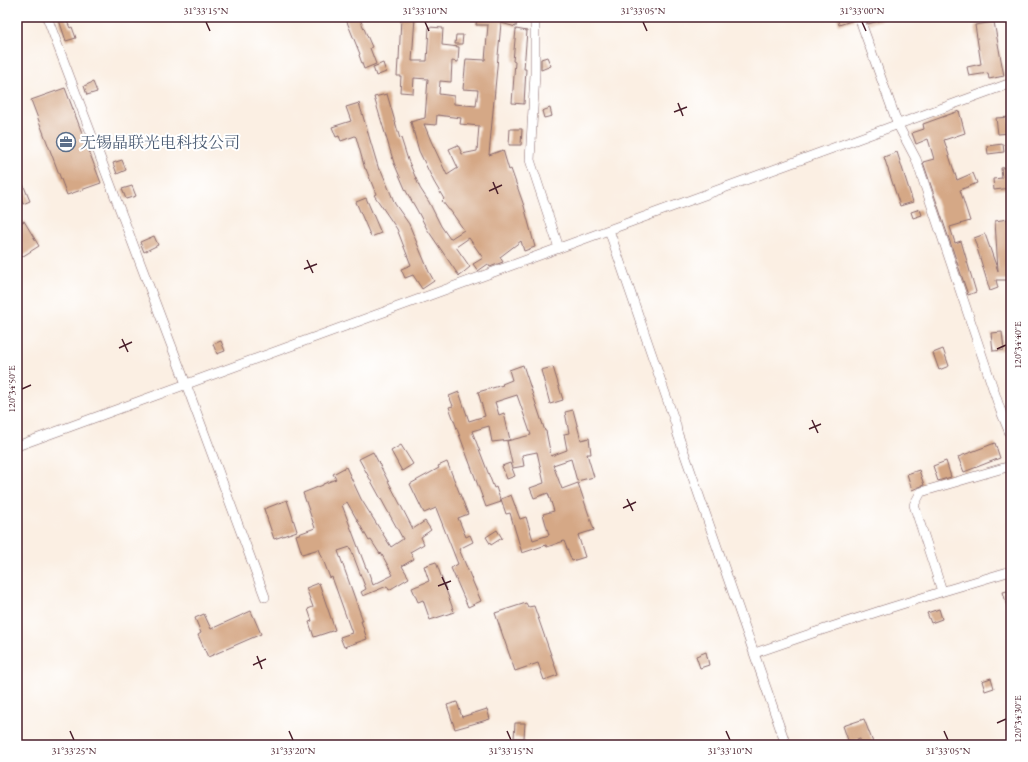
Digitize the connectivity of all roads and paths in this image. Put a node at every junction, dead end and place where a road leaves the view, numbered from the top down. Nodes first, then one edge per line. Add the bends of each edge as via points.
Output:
1 (47, 17) edge
2 (860, 17) edge
3 (535, 21) dead end
4 (1011, 83) edge
5 (898, 125) junction
6 (609, 230) junction
7 (559, 248) junction
8 (186, 384) junction
9 (1011, 436) edge
10 (17, 446) edge
11 (1011, 464) edge
12 (1011, 571) edge
13 (942, 591) junction
14 (264, 597) dead end
15 (755, 653) junction
16 (786, 745) edge

1 - 8 street
2 - 5 street
3 - 7 street via 530,160
4 - 5 street
5 - 6 street
5 - 9 street via 916,159
6 - 7 street
6 - 15 street
7 - 8 street
8 - 10 street
8 - 14 street
11 - 13 street via 921,492 914,505
12 - 13 street
13 - 15 street via 833,625
15 - 16 street

